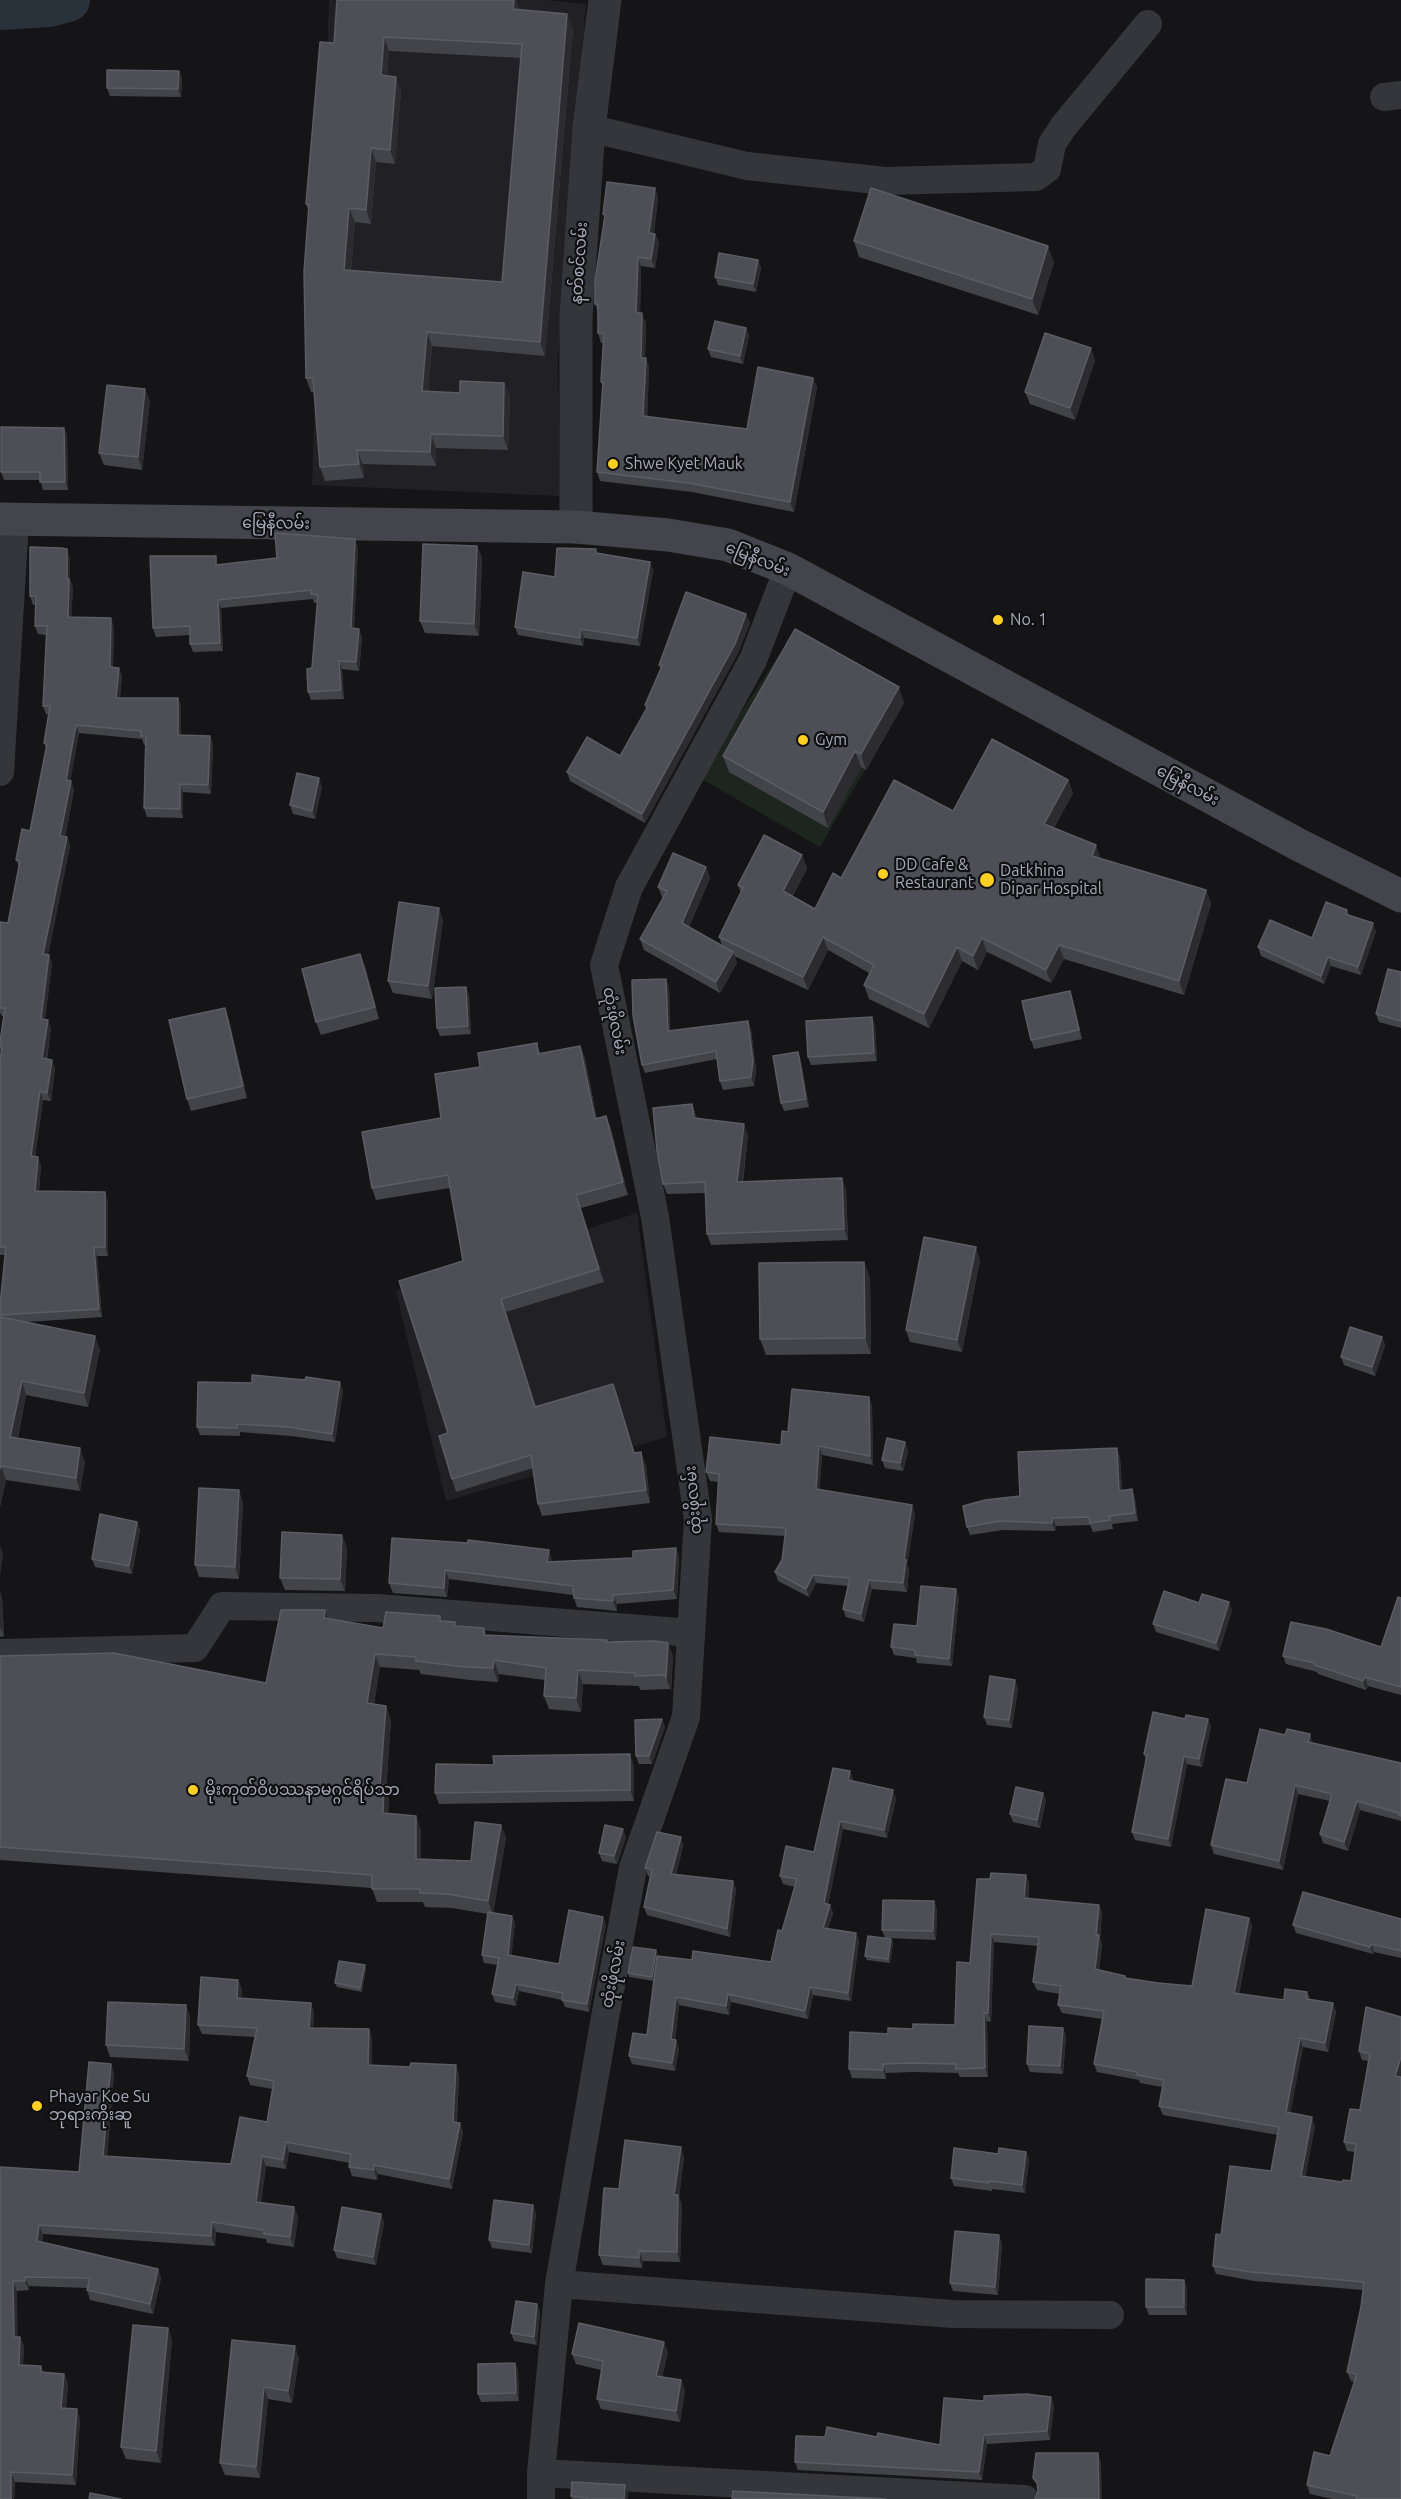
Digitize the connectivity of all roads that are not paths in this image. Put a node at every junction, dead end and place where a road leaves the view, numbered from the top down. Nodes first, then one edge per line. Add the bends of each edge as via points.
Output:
1 (605, 0) edge
2 (1148, 24) dead end
3 (589, 128) junction
4 (8, 520) edge
5 (576, 527) junction
6 (788, 569) junction
7 (0, 772) edge
8 (1401, 896) edge
9 (691, 1633) junction
10 (0, 1653) edge
11 (559, 2284) junction
12 (1110, 2314) dead end
13 (541, 2486) edge
14 (1025, 2499) edge

1 - 3 street, နတ်စင်လမ်း
2 - 3 street via 1063,128 1052,144 1047,169 1036,177 885,181 747,166
3 - 5 street, နတ်စင်လမ်း via 576,316
4 - 5 main road, မြေနီလမ်း
4 - 7 street
5 - 6 main road, မြေနီလမ်း via 728,545
6 - 8 main road, မြေနီလမ်း via 1299,845
6 - 9 street, ထုံးဖိုလမ်း via 753,660 629,887 604,965 655,1217 698,1519
9 - 10 street via 377,1608 222,1606 195,1648
9 - 11 street, ထုံးဖိုလမ်း via 686,1717 633,1868
11 - 12 street via 953,2314
11 - 13 street, ထုံးဖိုလမ်း
13 - 14 street

